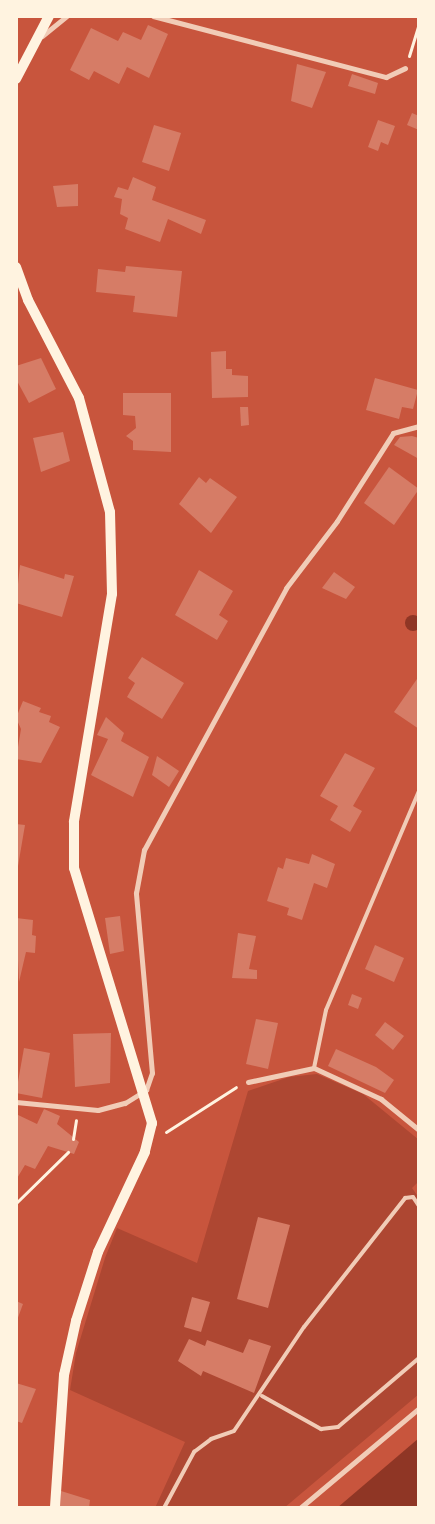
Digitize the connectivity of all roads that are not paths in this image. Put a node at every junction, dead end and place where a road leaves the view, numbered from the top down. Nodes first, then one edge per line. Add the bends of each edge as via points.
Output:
1 (48, 16) edge
2 (67, 16) edge
3 (153, 16) edge
4 (38, 39) junction
5 (405, 68) road end
6 (16, 78) edge
7 (16, 267) edge
8 (419, 426) edge
9 (419, 791) edge
10 (314, 1068) junction
11 (248, 1082) road end
12 (146, 1090) junction
13 (16, 1102) edge
14 (419, 1130) edge
15 (419, 1206) edge
16 (419, 1358) edge
17 (262, 1396) junction
18 (419, 1408) edge
19 (56, 1508) edge
20 (164, 1508) edge
21 (300, 1508) edge

1 - 4 main road
2 - 4 street
3 - 5 street via 386,77
4 - 6 main road
7 - 12 main road via 32,309 79,398 110,512 112,594 74,822 74,868 104,975
8 - 12 street via 393,434 337,521 286,588 144,850 136,893 152,1073
9 - 10 lane via 326,1010
10 - 11 street
10 - 14 street via 382,1099
12 - 13 street via 125,1104 98,1110
12 - 19 main road via 151,1134 98,1252 64,1375
15 - 17 lane via 413,1197 405,1198 304,1327
16 - 17 lane via 338,1427 321,1429
17 - 20 lane via 234,1431 211,1439 194,1452
18 - 21 street

